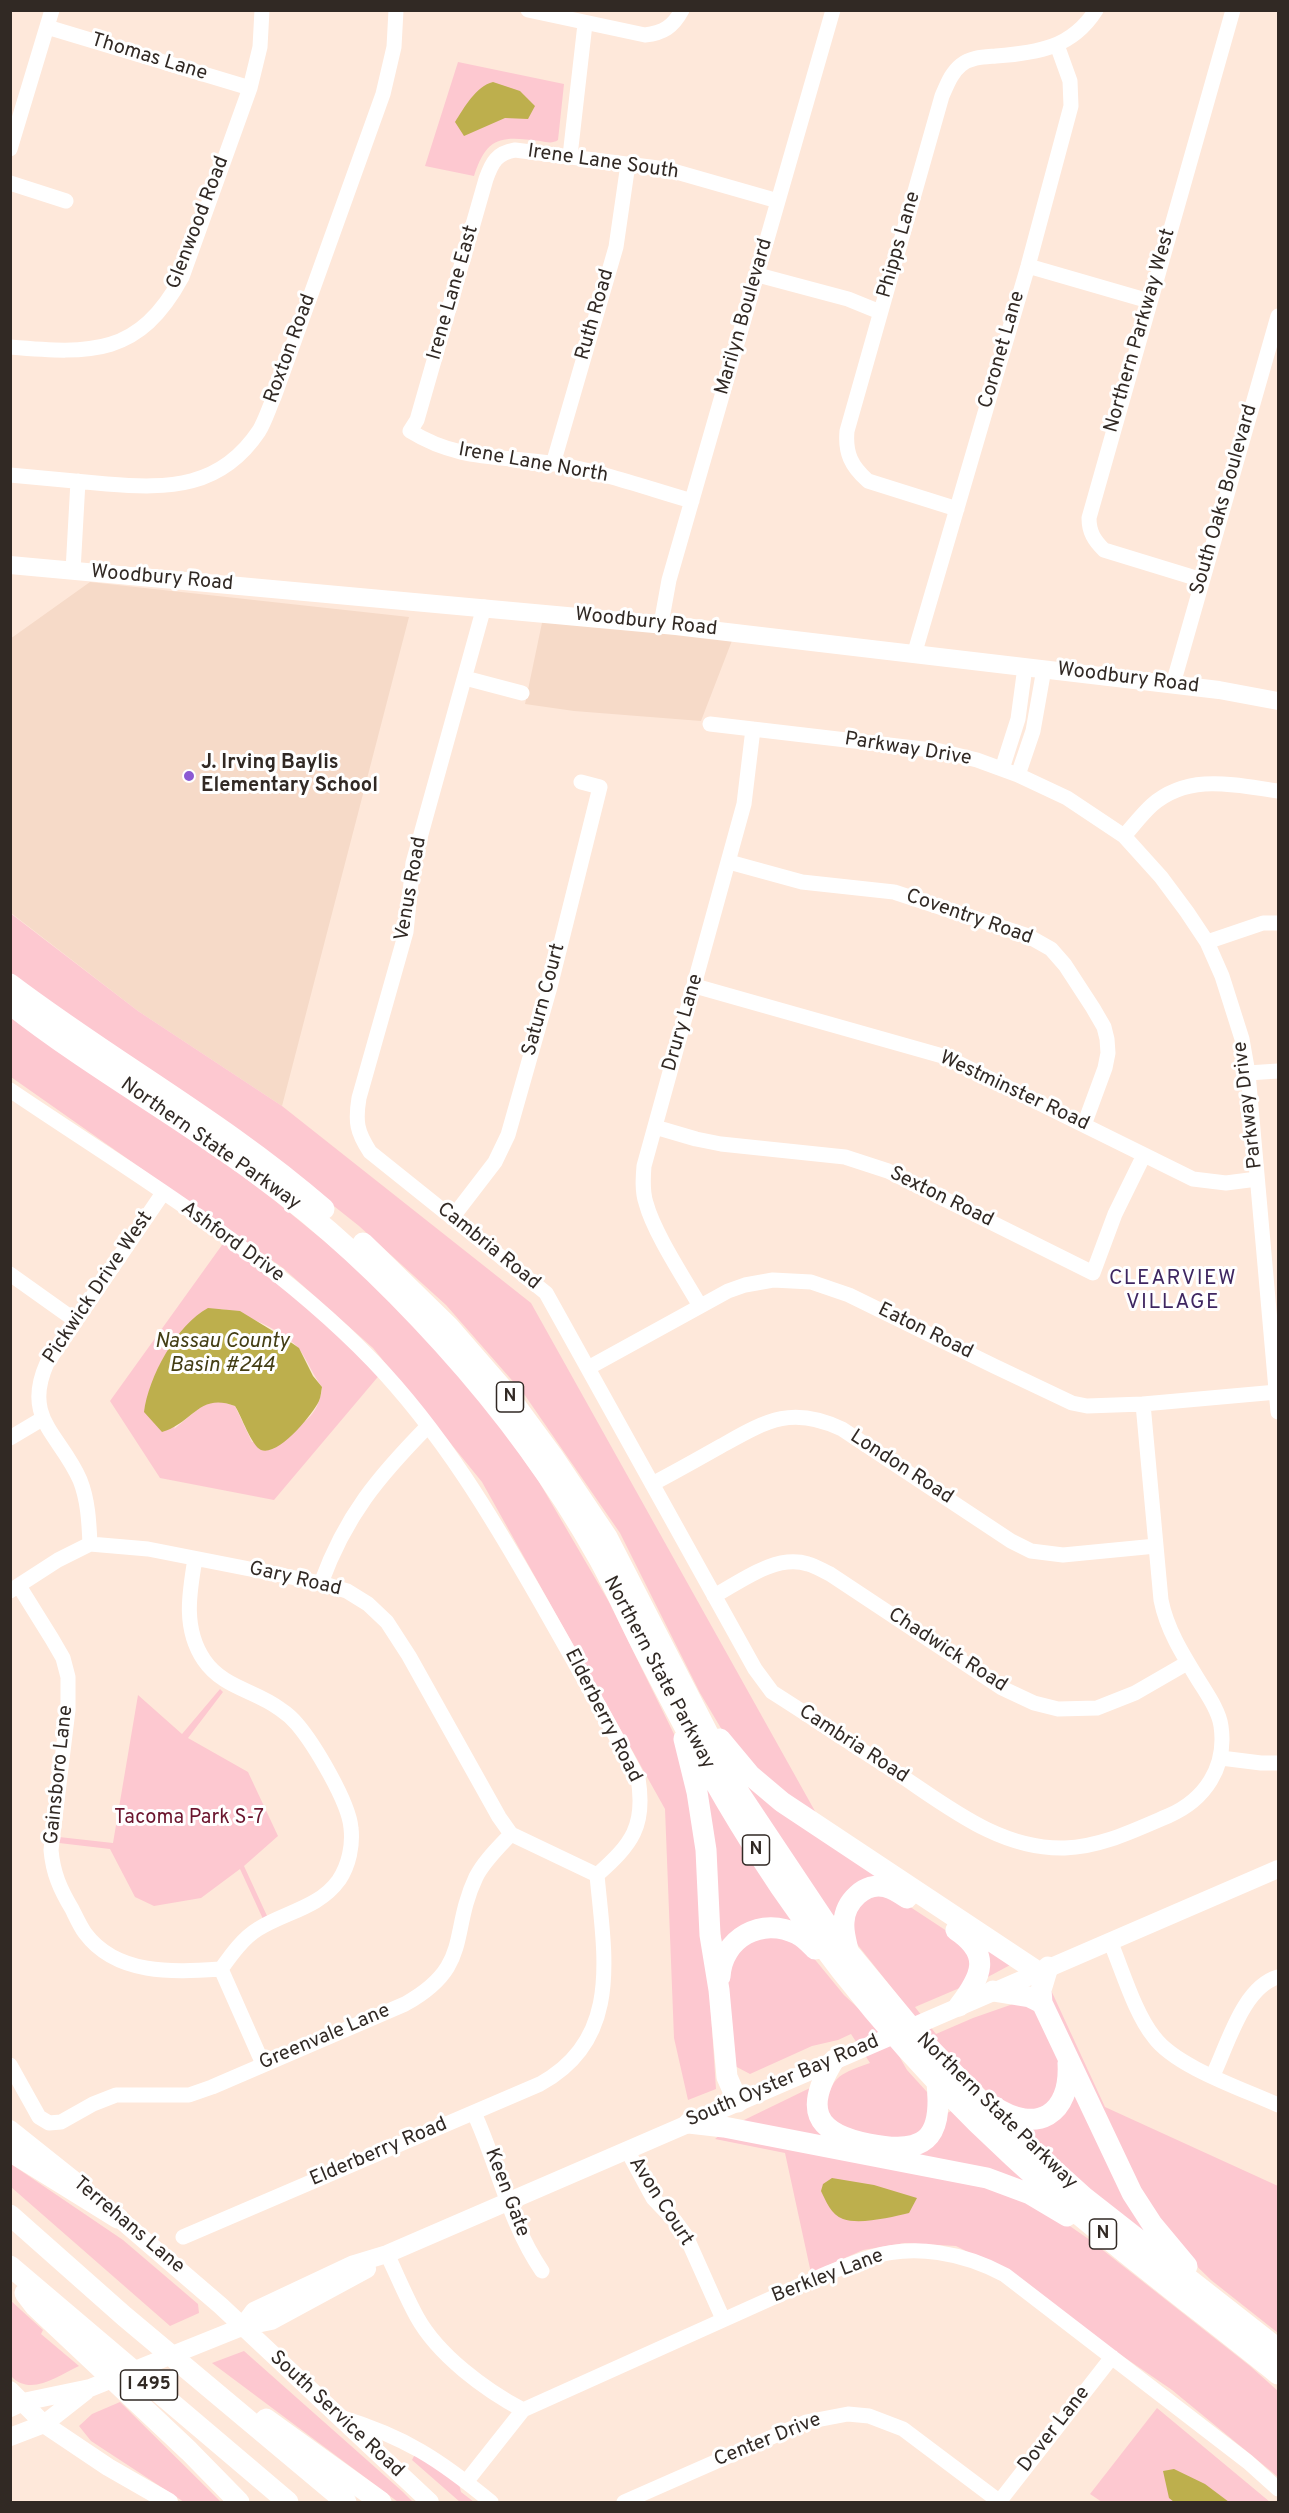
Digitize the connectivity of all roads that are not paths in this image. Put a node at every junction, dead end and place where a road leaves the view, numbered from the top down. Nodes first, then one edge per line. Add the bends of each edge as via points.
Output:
1 (52, 10) edge
2 (262, 10) edge
3 (396, 10) edge
4 (528, 10) edge
5 (682, 10) edge
6 (833, 10) edge
7 (1096, 10) edge
8 (1233, 10) edge
9 (585, 24) junction
10 (47, 27) junction
11 (1057, 45) junction
12 (250, 88) junction
13 (10, 149) edge
14 (498, 155) joint
15 (570, 156) junction
16 (628, 164) junction
17 (10, 183) edge
18 (66, 201) dead end
19 (778, 201) junction
20 (1028, 266) junction
21 (758, 274) junction
22 (1149, 301) junction
23 (880, 312) junction
24 (1278, 316) edge
25 (10, 347) edge
26 (410, 432) joint
27 (553, 464) junction
28 (10, 475) edge
29 (78, 481) junction
30 (692, 501) junction
31 (957, 509) junction
32 (10, 565) edge
33 (73, 571) junction
34 (1202, 580) junction
35 (484, 607) junction
36 (661, 624) junction
37 (914, 655) junction
38 (1025, 667) junction
39 (1044, 669) junction
40 (465, 678) junction
41 (1173, 684) junction
42 (522, 693) dead end
43 (1278, 701) edge
44 (710, 724) dead end
45 (753, 729) junction
46 (1002, 769) junction
47 (1018, 775) junction
48 (581, 782) dead end
49 (1278, 791) edge
50 (1124, 836) junction
51 (729, 862) junction
52 (1278, 923) edge
53 (1207, 942) junction
54 (10, 984) edge
55 (695, 986) junction
56 (10, 1004) edge
57 (1278, 1071) edge
58 (1248, 1073) junction
59 (10, 1090) edge
60 (1084, 1125) junction
61 (655, 1127) junction
62 (360, 1137) joint
63 (1144, 1155) junction
64 (1257, 1179) junction
65 (163, 1193) junction
66 (452, 1218) junction
67 (10, 1274) edge
68 (699, 1306) junction
69 (76, 1321) junction
70 (588, 1368) junction
71 (1277, 1392) junction
72 (1143, 1404) junction
73 (1278, 1412) edge
74 (42, 1419) junction
75 (428, 1426) junction
76 (10, 1438) edge
77 (652, 1484) junction
78 (90, 1544) junction
79 (1156, 1546) junction
80 (195, 1559) junction
81 (321, 1582) junction
82 (14, 1589) edge
83 (714, 1596) junction
84 (1188, 1663) junction
85 (677, 1692) junction
86 (1221, 1758) junction
87 (1278, 1763) edge
88 (511, 1834) junction
89 (1278, 1869) edge
90 (597, 1875) junction
91 (1110, 1941) junction
92 (848, 1951) junction
93 (221, 1969) junction
94 (1043, 1970) junction
95 (1278, 1977) edge
96 (719, 1990) junction
97 (993, 1991) junction
98 (861, 1995) junction
99 (1042, 2003) junction
100 (958, 2006) junction
101 (1068, 2059) junction
102 (834, 2060) junction
103 (263, 2064) junction
104 (10, 2065) edge
105 (1213, 2075) junction
106 (937, 2083) junction
107 (973, 2093) junction
108 (738, 2102) junction
109 (1278, 2105) edge
110 (474, 2113) junction
111 (689, 2123) junction
112 (10, 2129) edge
113 (627, 2150) junction
114 (10, 2151) edge
115 (508, 2202) junction
116 (10, 2215) edge
117 (118, 2218) junction
118 (1102, 2234) junction
119 (183, 2237) dead end
120 (387, 2254) junction
121 (10, 2266) edge
122 (542, 2271) dead end
123 (10, 2273) edge
124 (1210, 2293) junction
125 (723, 2319) junction
126 (242, 2327) junction
127 (1278, 2349) edge
128 (1112, 2357) junction
129 (1278, 2374) edge
130 (90, 2388) junction
131 (208, 2388) junction
132 (15, 2400) edge
133 (523, 2410) junction
134 (337, 2416) junction
135 (44, 2424) junction
136 (10, 2437) edge
137 (466, 2482) junction
138 (1278, 2489) edge
139 (169, 2502) edge
140 (239, 2502) edge
141 (288, 2502) edge
142 (346, 2502) edge
143 (381, 2502) edge
144 (430, 2502) edge
145 (491, 2502) edge
146 (624, 2502) edge
147 (1000, 2502) edge

1 - 10 street
2 - 12 street, Glenwood Road via 260,47
3 - 29 street, Roxton Road via 394,47 383,94 259,430 226,466 190,483 146,487
4 - 9 street
5 - 9 street via 670,27 658,34
6 - 19 street, Marilyn Boulevard
7 - 11 street, Phipps Lane via 1085,26
8 - 22 street, Northern Parkway West
9 - 15 street
10 - 12 street, Thomas Lane
10 - 13 street
11 - 20 street, Coronet Lane via 1070,81 1071,106
11 - 23 street, Phipps Lane via 1031,54 977,57 961,65 951,77 942,96
12 - 25 street, Glenwood Road via 182,277 168,302 128,337 99,348 78,352
14 - 15 street, Irene Lane South via 515,150
14 - 26 street, Irene Lane East via 486,178 420,410
15 - 16 street, Irene Lane South
16 - 19 street, Irene Lane South via 666,169
16 - 27 street, Ruth Road via 616,247
17 - 18 street
19 - 21 street, Marilyn Boulevard
20 - 22 street
20 - 31 street, Coronet Lane
21 - 23 street
21 - 30 street, Marilyn Boulevard
22 - 34 street, Northern Parkway West via 1091,503 1089,528 1104,550
23 - 31 street, Phipps Lane via 847,431 847,454 856,471 868,481
24 - 34 street, South Oaks Boulevard
26 - 27 street, Irene Lane North via 427,442 477,457
27 - 30 street, Irene Lane North
28 - 29 street, Roxton Road
29 - 33 street
30 - 36 street, Marilyn Boulevard
31 - 37 street, Coronet Lane
32 - 33 main road, Woodbury Road
33 - 35 main road, Woodbury Road
34 - 41 street, South Oaks Boulevard
35 - 36 main road, Woodbury Road
35 - 40 street, Venus Road
36 - 37 main road, Woodbury Road
37 - 38 main road, Woodbury Road
38 - 39 main road, Woodbury Road
38 - 46 street via 1018,719
39 - 41 main road, Woodbury Road
39 - 47 street via 1033,731
40 - 42 street
40 - 62 street, Venus Road via 413,864 406,932 359,1098 356,1118
41 - 43 main road, Woodbury Road
44 - 45 street, Parkway Drive
45 - 46 street, Parkway Drive via 940,751
45 - 51 street, Drury Lane via 744,804
46 - 47 street, Parkway Drive
47 - 50 street, Parkway Drive via 1067,798
48 - 66 street, Saturn Court via 600,787 508,1135 489,1170
49 - 50 street via 1215,782 1191,785 1150,806
50 - 53 street, Parkway Drive via 1161,877
51 - 55 street, Drury Lane
51 - 60 street, Coventry Road via 802,882 894,892 1028,936 1051,949 1093,1008 1107,1039 1105,1068
52 - 53 street via 1263,923
53 - 58 street, Parkway Drive via 1234,1009
54 - 85 highway, Northern State Parkway / N via 291,1179 448,1326 533,1428 607,1537
55 - 60 street, Westminster Road via 946,1057
55 - 61 street, Drury Lane
56 - 85 highway, Northern State Parkway / N via 278,1189 415,1313 542,1467
57 - 58 street
58 - 64 street, Parkway Drive
59 - 65 street, Ashford Drive
60 - 63 street, Westminster Road
61 - 63 street, Sexton Road via 721,1144 845,1158 888,1171 1093,1273 1115,1214
61 - 68 street, Drury Lane via 644,1166 646,1202
62 - 66 street, Cambria Road via 370,1152
63 - 64 street, Westminster Road via 1202,1181
64 - 71 street, Parkway Drive
65 - 69 street, Pickwick Drive West
65 - 75 street, Ashford Drive via 254,1256 320,1310 373,1361
66 - 70 street, Cambria Road via 546,1293
67 - 69 street
68 - 70 street, Eaton Road
68 - 72 street, Eaton Road via 746,1285 773,1280 811,1282 849,1295 1072,1403 1099,1407
69 - 74 street, Pickwick Drive West via 42,1374 38,1395
70 - 77 street, Cambria Road
71 - 72 street, Eaton Road
71 - 73 street, Parkway Drive
72 - 79 street, Cambria Road
74 - 76 street
74 - 78 street via 80,1480 88,1506
75 - 81 street via 380,1476 356,1508
75 - 90 street, Elderberry Road via 493,1518 638,1779 638,1826 620,1855
77 - 79 street, London Road via 763,1422 808,1417 842,1429 1031,1551 1063,1555
77 - 83 street, Cambria Road
78 - 80 street, Gary Road via 148,1549
78 - 82 street
79 - 84 street, Cambria Road via 1164,1617
80 - 81 street, Gary Road
80 - 93 street via 188,1616 204,1661 227,1683 277,1707 296,1722 346,1807 351,1827 348,1860 329,1892 310,1906 256,1930
81 - 88 street, Gary Road via 347,1591 387,1622
82 - 93 street, Gainsboro Lane via 52,1638 68,1677 68,1710 51,1850 58,1885 85,1933 113,1957 149,1969
83 - 84 street, Chadwick Road via 772,1565 808,1564 830,1574 1002,1688 1034,1704 1058,1709 1113,1703
83 - 86 street, Cambria Road via 772,1692 974,1824 1014,1842 1065,1848 1119,1837 1190,1804 1212,1780
84 - 86 street, Cambria Road via 1220,1720
85 - 92 highway, Northern State Parkway / N via 801,1887
85 - 94 highway via 763,1787 810,1822
85 - 96 highway via 706,1850 710,1935
85 - 98 highway, Northern State Parkway / N via 752,1844 809,1929
86 - 87 street
88 - 90 street, Gary Road
88 - 103 street, Greenvale Lane via 477,1875 454,1957 434,1985 405,2004
89 - 91 main road, South Oyster Bay Road
90 - 110 street, Elderberry Road via 604,1988 591,2037 574,2060 553,2077
91 - 94 main road, South Oyster Bay Road
91 - 105 street via 1154,2037 1174,2056
92 - 100 highway via 843,1923 850,1901 860,1892 877,1886 900,1893 968,1939 977,1950 980,1967
92 - 107 highway, Northern State Parkway / N via 918,2036
93 - 103 street
94 - 97 main road, South Oyster Bay Road
94 - 99 highway
95 - 105 street via 1253,1993
96 - 98 highway via 720,1966 734,1942 759,1928 770,1927 799,1934
96 - 108 highway via 727,2077
97 - 99 highway
97 - 100 main road, South Oyster Bay Road
98 - 106 highway, Northern State Parkway / N
99 - 101 highway
100 - 102 main road, South Oyster Bay Road
101 - 107 highway via 1068,2089 1060,2104 1044,2117 1024,2120 1010,2116
101 - 124 highway via 1132,2193 1152,2224
102 - 106 highway via 817,2096 820,2118 836,2135 853,2141 902,2149 926,2139 938,2118
102 - 108 main road, South Oyster Bay Road
103 - 104 street, Greenvale Lane via 189,2095 116,2095 62,2122 49,2123 39,2117
105 - 109 street
106 - 118 highway, Northern State Parkway / N
107 - 124 highway, Northern State Parkway / N via 1084,2197
108 - 111 main road, South Oyster Bay Road
110 - 115 street, Keen Gate
110 - 119 street, Elderberry Road
111 - 113 main road, South Oyster Bay Road
111 - 118 highway via 987,2178 1030,2194
112 - 117 main road, Terrehans Lane
113 - 115 main road, South Oyster Bay Road
113 - 125 street, Avon Court via 653,2198 686,2236
114 - 117 highway
115 - 120 main road, South Oyster Bay Road
115 - 122 street, Keen Gate
116 - 131 highway, I 495
117 - 126 main road, Terrehans Lane
118 - 129 highway, Northern State Parkway / N
120 - 126 main road, South Oyster Bay Road via 358,2275 271,2321
120 - 133 street via 417,2317 437,2345 501,2398
121 - 141 highway, I 495
123 - 140 highway via 34,2306
124 - 127 highway, Northern State Parkway / N
125 - 128 street, Berkley Lane via 868,2257 929,2251 970,2259 1005,2276
125 - 133 street, Berkley Lane
126 - 130 main road, South Oyster Bay Road
126 - 134 main road, South Service Road
128 - 138 street, Berkley Lane
128 - 147 street, Dover Lane
130 - 132 main road, South Oyster Bay Road
130 - 135 main road, South Oyster Bay Road
131 - 142 highway, I 495
131 - 143 highway via 248,2406
132 - 135 main road
133 - 137 street, Berkley Lane
134 - 137 street via 379,2429 417,2448
134 - 144 main road, South Service Road
135 - 136 main road, South Oyster Bay Road
135 - 139 main road
137 - 145 street
146 - 147 street, Center Drive via 806,2422 848,2414 887,2421 903,2429

